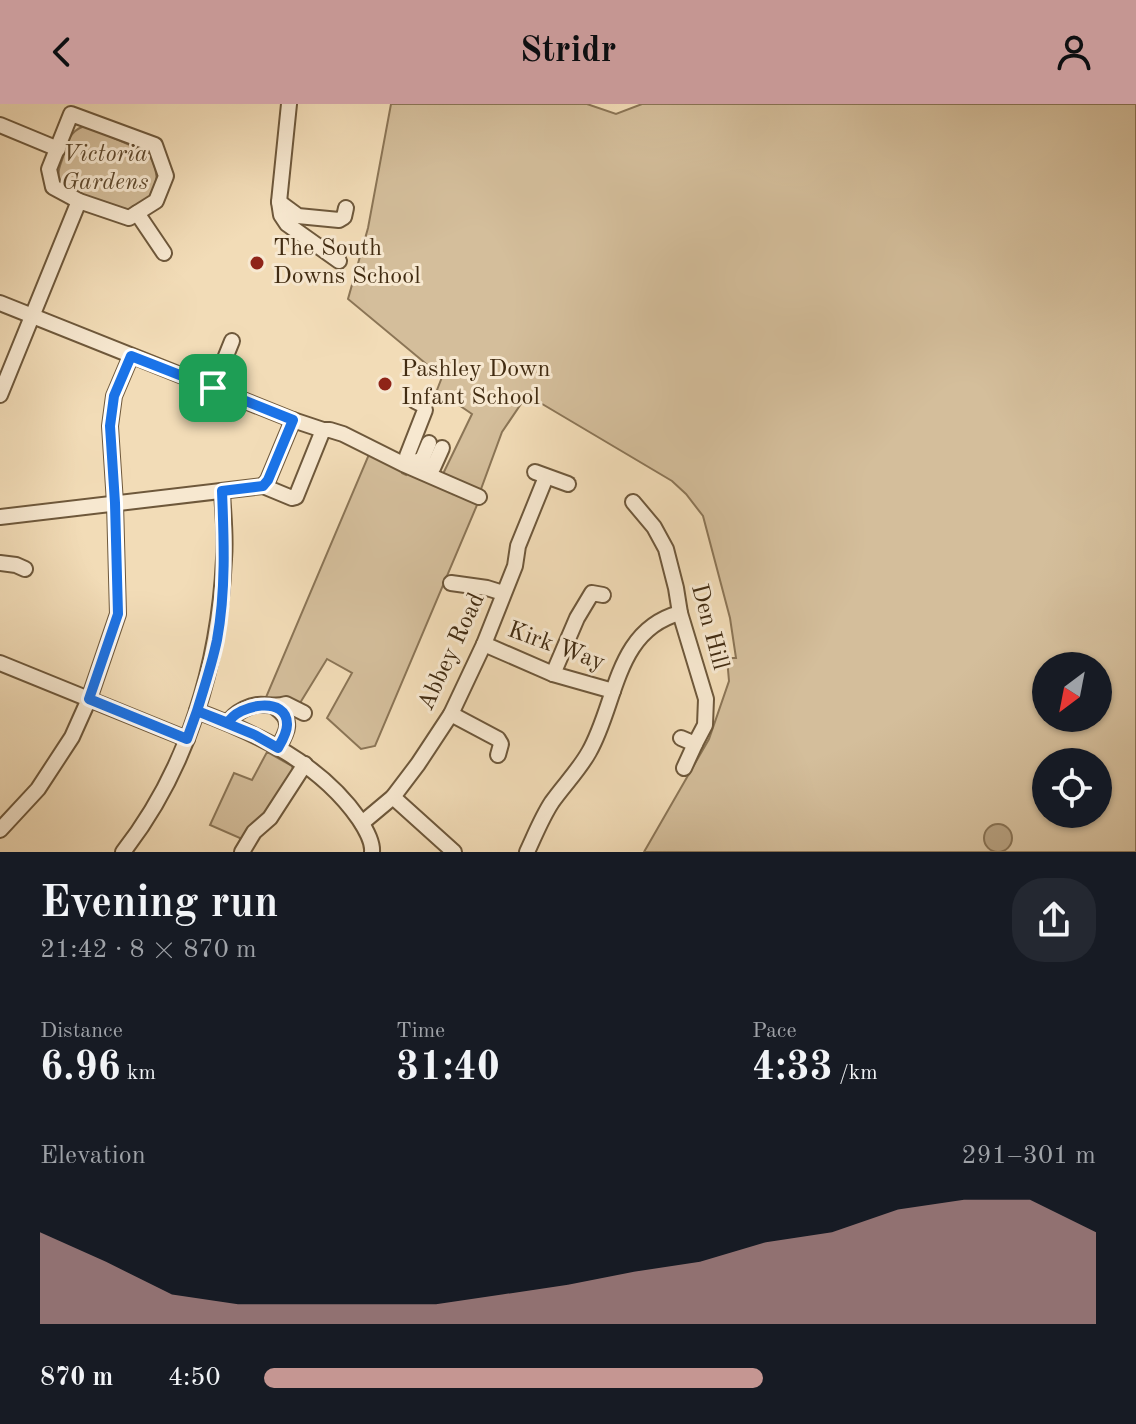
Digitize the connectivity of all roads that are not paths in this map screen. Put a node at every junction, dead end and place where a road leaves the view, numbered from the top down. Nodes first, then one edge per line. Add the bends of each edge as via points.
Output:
1 (289, 104) edge
2 (0, 125) edge
3 (58, 149) junction
4 (79, 201) junction
5 (279, 202) junction
6 (346, 208) dead end
7 (137, 213) junction
8 (164, 253) dead end
9 (339, 261) dead end
10 (0, 303) edge
11 (32, 316) junction
12 (232, 341) dead end
13 (131, 356) junction
14 (213, 388) junction
15 (0, 395) edge
16 (415, 401) dead end
17 (293, 420) junction
18 (323, 430) junction
19 (435, 445) dead end
20 (407, 464) junction
21 (568, 484) dead end
22 (263, 486) junction
23 (222, 491) junction
24 (479, 497) dead end
25 (115, 503) junction
26 (635, 512) dead end
27 (0, 517) edge
28 (0, 563) edge
29 (25, 569) dead end
30 (451, 583) dead end
31 (594, 590) dead end
32 (503, 593) junction
33 (680, 613) junction
34 (484, 644) junction
35 (0, 663) edge
36 (553, 674) junction
37 (613, 691) junction
38 (89, 699) junction
39 (276, 708) junction
40 (197, 711) junction
41 (304, 713) dead end
42 (451, 714) junction
43 (228, 723) junction
44 (187, 739) junction
45 (278, 748) junction
46 (498, 755) dead end
47 (305, 764) junction
48 (684, 768) dead end
49 (393, 797) junction
50 (362, 823) junction
51 (0, 830) edge
52 (123, 852) edge
53 (242, 852) edge
54 (372, 852) edge
55 (454, 852) edge
56 (527, 852) edge

1 - 5 street
2 - 3 street
3 - 4 street via 49,169 53,187
3 - 7 street via 71,114 155,145 166,176 156,201
4 - 7 street via 129,218
4 - 11 street
5 - 6 street via 298,216 339,220
5 - 9 street via 287,224
7 - 8 street
10 - 11 street
11 - 13 street
11 - 15 street
12 - 14 street
13 - 14 street
13 - 25 street via 114,396 110,426
14 - 17 street
16 - 20 street via 425,410
17 - 18 street
17 - 22 street
18 - 20 street
18 - 22 street via 296,497
19 - 20 street
20 - 24 street
21 - 32 street, Abbey Road via 541,474
22 - 23 street
23 - 25 street
23 - 40 street via 225,557 217,637
25 - 27 street
25 - 38 street via 118,614
26 - 33 street, Den Hill via 654,527 666,549
28 - 29 street
30 - 32 street
31 - 36 street
32 - 34 street, Abbey Road
33 - 37 street via 658,621 634,643
33 - 48 street, Den Hill via 706,699 705,725 688,741
34 - 36 street, Kirk Way
34 - 42 street, Abbey Road
35 - 38 street
36 - 37 street, Kirk Way
37 - 56 street via 592,748 551,803
38 - 44 street
38 - 51 street via 38,789
39 - 41 street via 286,704
39 - 43 street via 253,706
39 - 45 street via 288,721
40 - 43 street
40 - 44 street
42 - 46 street via 498,739
42 - 49 street, Abbey Road
43 - 45 street
44 - 52 street via 172,775
45 - 47 street
47 - 50 street via 336,789
47 - 53 street
49 - 50 street, Abbey Road
49 - 55 street
50 - 54 street

